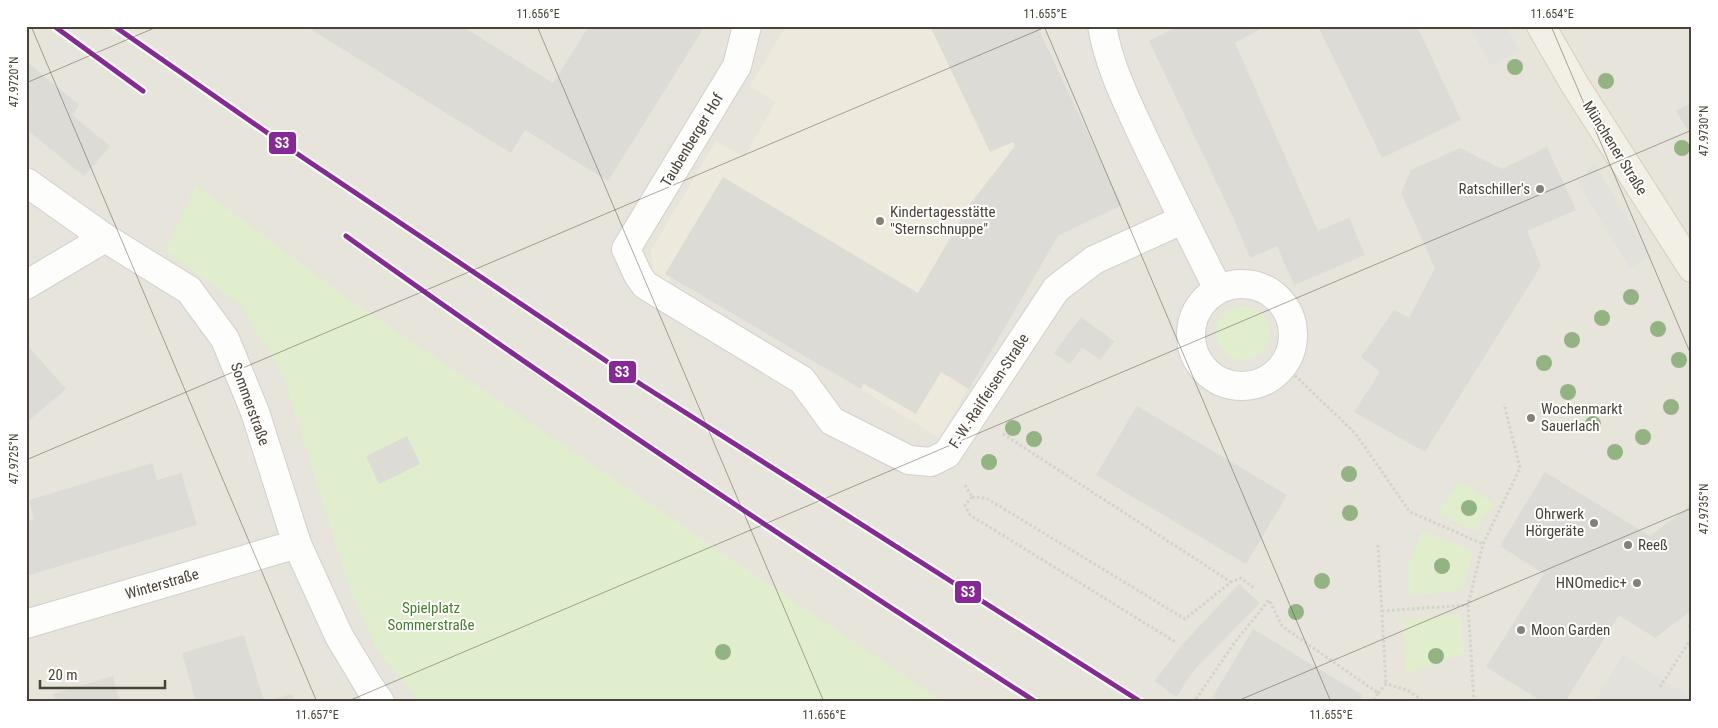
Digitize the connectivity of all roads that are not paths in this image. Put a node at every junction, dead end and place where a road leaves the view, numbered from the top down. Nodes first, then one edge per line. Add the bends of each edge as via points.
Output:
1 (747, 26) edge
2 (1102, 26) edge
3 (1541, 26) edge
4 (26, 182) edge
5 (1182, 220) junction
6 (105, 238) junction
7 (626, 249) joint
8 (1692, 268) edge
9 (26, 285) edge
10 (1218, 289) junction
11 (297, 544) junction
12 (26, 624) edge
13 (380, 702) edge

1 - 7 street, Taubenberger Hof via 737,66
2 - 5 street via 1119,84
3 - 8 main road, Münchener Straße
4 - 6 street, Sommerstraße
5 - 7 street, F.-W.-Raiffeisen-Straße via 1094,260 1056,289 947,454 931,462 909,460 832,422 802,380 646,286
5 - 10 street
6 - 9 street
6 - 11 street, Sommerstraße via 189,290 225,339 255,412
10 - 10 street via 1237,283 1258,285 1275,295 1287,309 1294,328 1292,348 1284,365 1270,378 1253,385 1234,386 1217,380 1202,368 1193,353 1190,334 1193,316 1203,300
11 - 12 street, Winterstraße
11 - 13 street, Sommerstraße via 339,636

